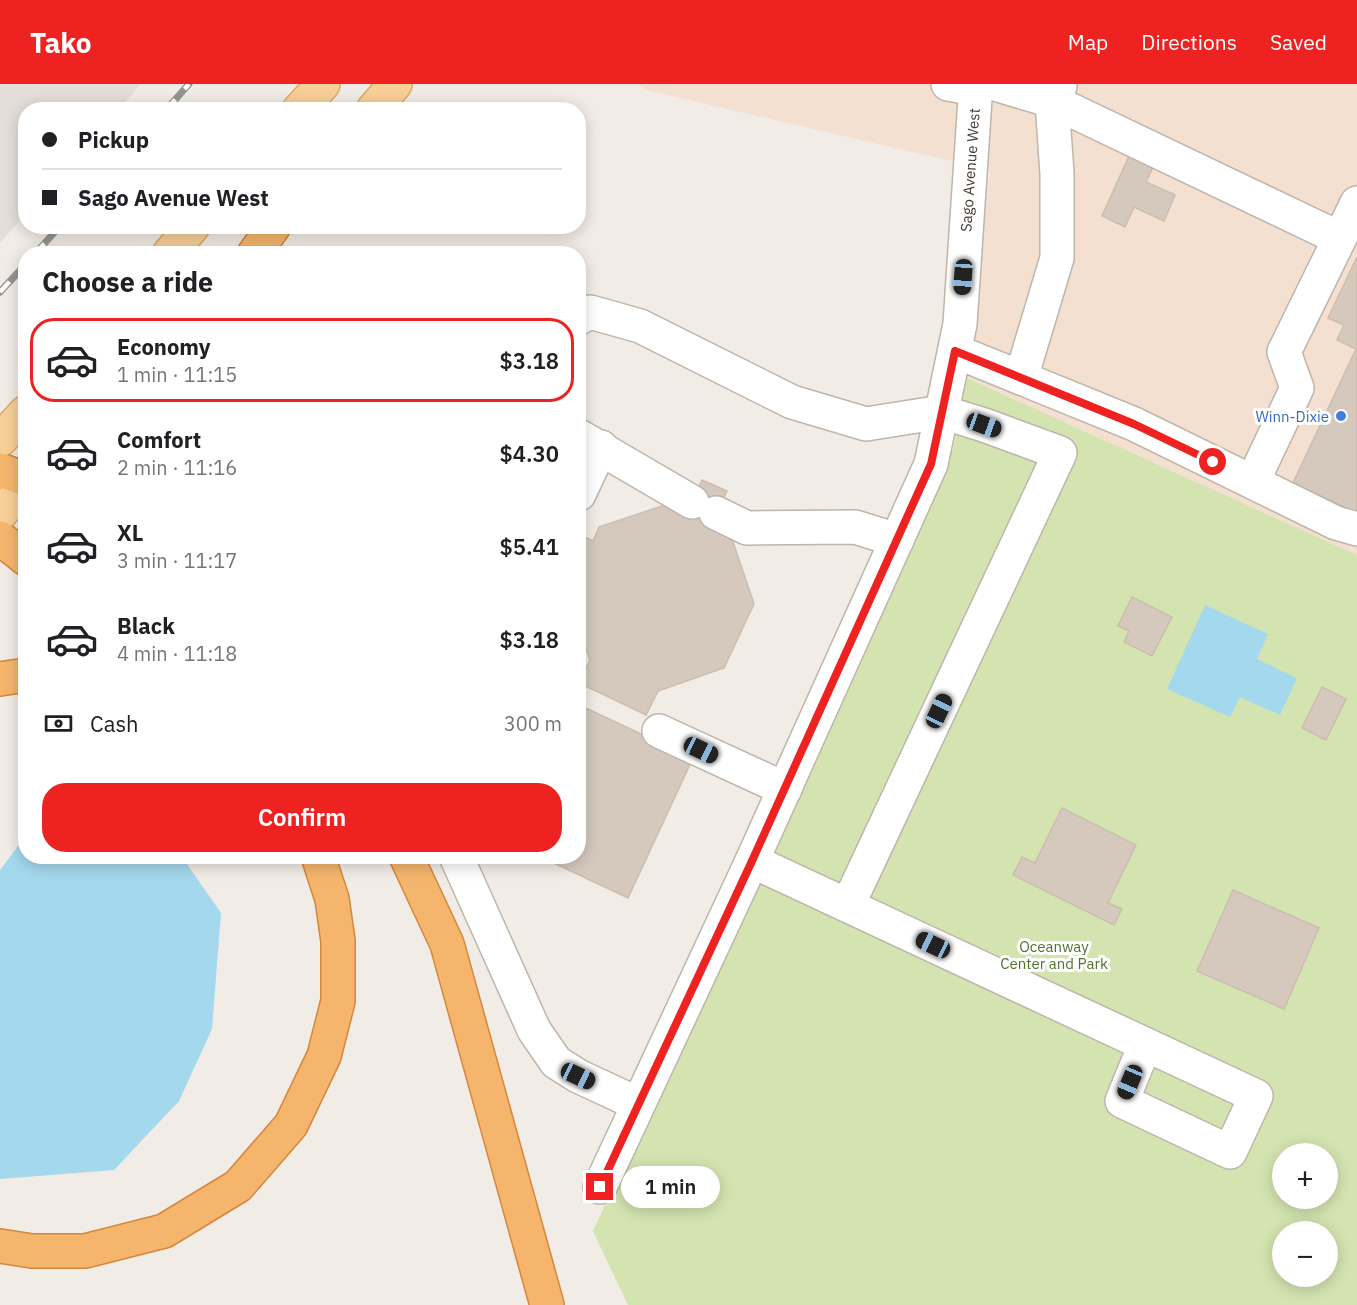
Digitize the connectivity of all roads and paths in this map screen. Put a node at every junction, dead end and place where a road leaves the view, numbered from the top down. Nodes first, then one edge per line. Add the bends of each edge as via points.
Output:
1 (322, 84) edge
2 (395, 84) edge
3 (973, 85) edge
4 (1057, 93) edge
5 (306, 102) edge
6 (380, 102) edge
7 (1357, 203) edge
8 (186, 234) edge
9 (263, 234) edge
10 (1340, 238) junction
11 (176, 246) edge
12 (252, 246) edge
13 (586, 314) edge
14 (955, 351) junction
15 (1021, 378) junction
16 (942, 412) junction
17 (18, 420) edge
18 (0, 440) edge
19 (590, 441) edge
20 (586, 460) edge
21 (0, 470) edge
22 (18, 476) edge
23 (1253, 481) junction
24 (18, 494) edge
25 (0, 514) edge
26 (1357, 529) edge
27 (0, 538) edge
28 (897, 540) junction
29 (18, 553) edge
30 (18, 676) edge
31 (0, 679) edge
32 (659, 731) dead end
33 (785, 789) junction
34 (752, 861) junction
35 (321, 864) edge
36 (410, 864) edge
37 (460, 864) edge
38 (848, 905) junction
39 (1145, 1045) dead end
40 (638, 1104) junction
41 (600, 1187) dead end
42 (0, 1246) edge
43 (547, 1305) edge

1 - 5 main road
2 - 6 main road
3 - 4 street
3 - 14 street, Sago Avenue West via 960,324
4 - 10 street
4 - 15 street via 1057,258
7 - 10 street
8 - 11 main road
9 - 12 main road
10 - 23 street via 1284,352 1297,388
13 - 16 street via 590,312 640,327 792,402 866,424
14 - 15 street
14 - 16 street, Sago Avenue West
15 - 23 street via 1134,424
16 - 28 street, Sago Avenue West via 931,464
16 - 38 street via 1060,453
17 - 18 main road
19 - 20 street
19 - 28 street via 704,508 747,528 855,527
21 - 22 highway
23 - 26 street via 1335,523
24 - 25 main road
27 - 29 highway
28 - 33 street, Sago Avenue West
30 - 31 highway
32 - 33 street
33 - 34 street, Sago Avenue West
34 - 38 street
34 - 40 street, Sago Avenue West
35 - 42 highway via 332,899 338,941 338,1000 324,1056 291,1125 238,1186 164,1231 85,1251 32,1251
36 - 43 highway via 447,944
37 - 40 street via 534,1030 556,1062
38 - 39 street
40 - 41 street, Sago Avenue West

